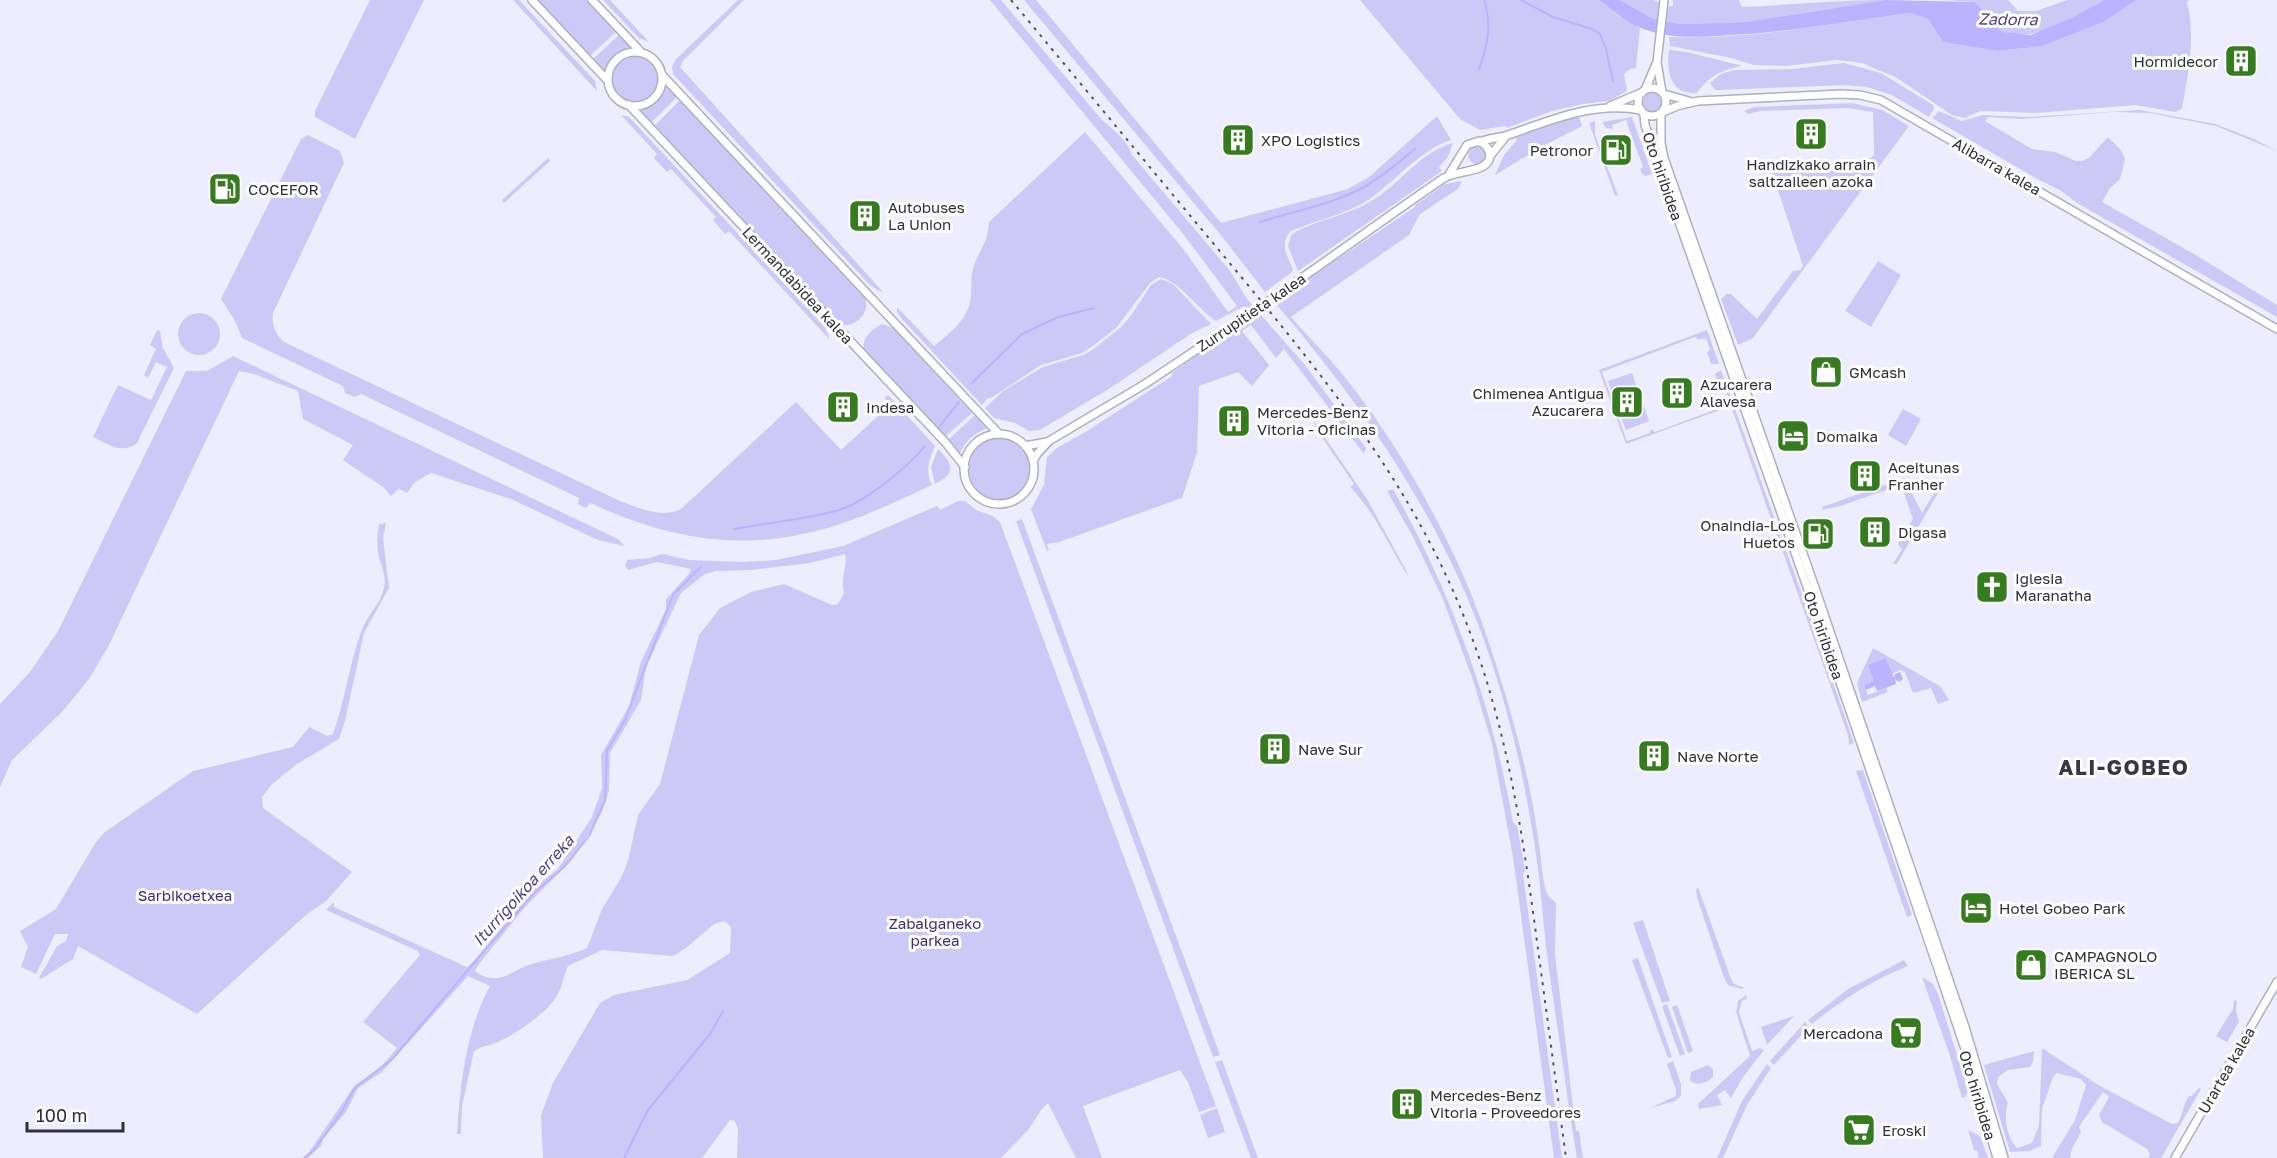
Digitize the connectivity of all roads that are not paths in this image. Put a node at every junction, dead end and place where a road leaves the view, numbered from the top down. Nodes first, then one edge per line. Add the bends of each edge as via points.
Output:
1 (532, 0) edge
2 (592, 0) edge
3 (1664, 1) edge
4 (639, 51) junction
5 (1657, 62) junction
6 (662, 75) junction
7 (608, 81) junction
8 (1644, 91) junction
9 (1663, 93) junction
10 (1691, 101) junction
11 (629, 105) junction
12 (1610, 106) junction
13 (1642, 112) junction
14 (1662, 113) junction
15 (1506, 136) junction
16 (1480, 142) junction
17 (1462, 155) junction
18 (1490, 156) junction
19 (1473, 169) junction
20 (1448, 176) junction
21 (2277, 329) edge
22 (999, 434) junction
23 (1049, 441) junction
24 (1025, 446) junction
25 (1033, 461) junction
26 (965, 467) junction
27 (2277, 982) edge
28 (1997, 1158) edge
29 (2004, 1158) edge
30 (2175, 1158) edge

1 - 7 street
2 - 4 street
3 - 5 street
4 - 6 street via 659,64
4 - 7 street via 616,58
5 - 8 street
5 - 9 street
6 - 11 street via 661,88 654,99 642,105
6 - 22 street
7 - 11 street via 615,97
8 - 9 street via 1653,88
8 - 12 street
8 - 13 street via 1638,101
9 - 10 street, Alibarra kalea
9 - 14 street via 1667,103
10 - 14 street, Alibarra kalea
10 - 21 street, Alibarra kalea via 1841,94 1881,100
11 - 26 street, Lermandabidea kalea
12 - 13 street
12 - 15 street via 1561,117
13 - 14 street via 1653,116
13 - 28 street, Oto hiribidea via 1953,1012
14 - 29 street, Oto hiribidea via 1664,158 1965,1027
15 - 16 street
15 - 18 street
16 - 17 street via 1467,144
16 - 18 street
17 - 19 street via 1465,164
17 - 20 street, Zurrupitieta kalea
18 - 19 street via 1483,167
19 - 20 street, Zurrupitieta kalea
20 - 23 street, Zurrupitieta kalea, bridge via 1145,384
22 - 24 street via 1018,439
22 - 26 street via 975,443
23 - 24 street, Zurrupitieta kalea
23 - 25 street, Zurrupitieta kalea
24 - 25 street
25 - 26 street via 1033,477 1026,490 1016,499 1000,504 985,500 972,490
27 - 30 street, Urartea kalea

